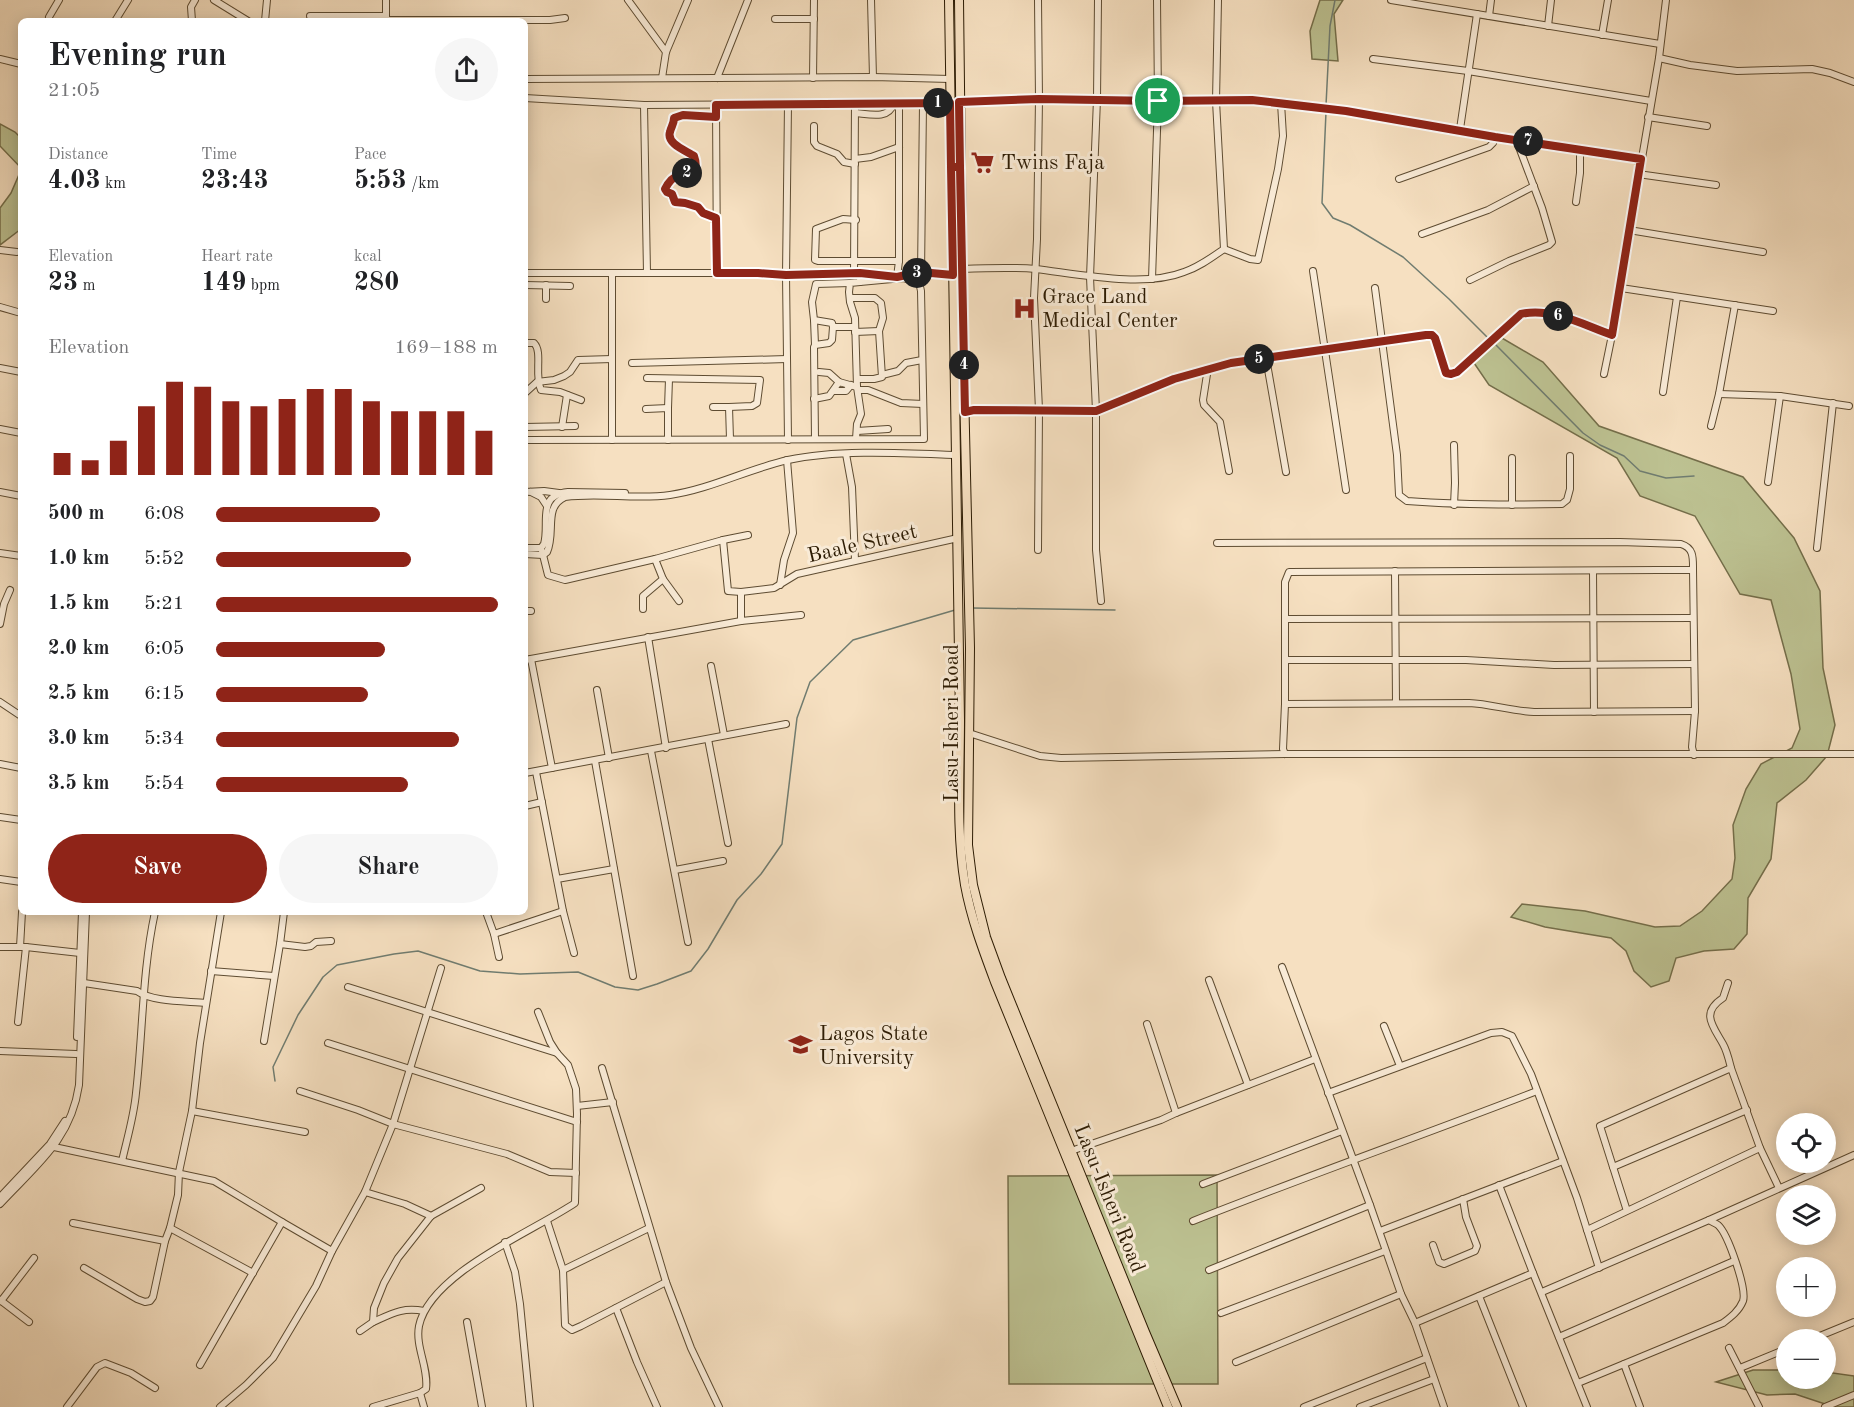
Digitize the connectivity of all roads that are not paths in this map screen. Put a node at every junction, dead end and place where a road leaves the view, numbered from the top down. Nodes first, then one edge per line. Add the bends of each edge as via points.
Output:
1 (60, 0) edge
2 (128, 0) edge
3 (195, 0) edge
4 (214, 0) edge
5 (267, 0) edge
6 (386, 0) edge
7 (628, 0) edge
8 (687, 0) edge
9 (748, 0) edge
10 (814, 0) edge
11 (871, 0) edge
12 (949, 0) edge
13 (959, 0) edge
14 (1038, 0) edge
15 (1098, 0) edge
16 (1157, 0) edge
17 (1218, 0) edge
18 (1390, 0) edge
19 (1491, 0) edge
20 (1551, 0) edge
21 (1608, 0) edge
22 (1666, 0) edge
23 (1433, 3) edge
24 (1477, 14) junction
25 (310, 16) dead end
26 (1489, 16) junction
27 (49, 17) dead end
28 (117, 18) edge
29 (192, 18) edge
30 (243, 18) edge
31 (265, 18) edge
32 (331, 18) edge
33 (386, 18) edge
34 (565, 18) dead end
35 (775, 19) dead end
36 (814, 19) junction
37 (528, 20) edge
38 (1548, 26) junction
39 (1602, 35) junction
40 (1660, 44) junction
41 (666, 52) junction
42 (0, 58) edge
43 (1659, 58) junction
44 (1373, 59) dead end
45 (18, 62) edge
46 (1468, 71) junction
47 (873, 77) junction
48 (662, 78) junction
49 (717, 78) junction
50 (813, 78) junction
51 (528, 79) edge
52 (950, 79) junction
53 (1854, 82) edge
54 (528, 98) edge
55 (1039, 99) junction
56 (1097, 99) junction
57 (1158, 101) junction
58 (1216, 101) junction
59 (1651, 101) junction
60 (855, 103) junction
61 (955, 103) junction
62 (1281, 103) junction
63 (788, 104) junction
64 (896, 104) junction
65 (923, 104) junction
66 (645, 105) junction
67 (716, 105) junction
68 (855, 113) junction
69 (716, 117) junction
70 (1648, 117) junction
71 (814, 126) dead end
72 (1707, 126) dead end
73 (1460, 129) junction
74 (1495, 137) junction
75 (1516, 139) junction
76 (899, 147) junction
77 (1580, 150) junction
78 (1641, 159) junction
79 (855, 161) junction
80 (951, 167) junction
81 (960, 167) junction
82 (1638, 174) junction
83 (1399, 179) dead end
84 (1716, 185) dead end
85 (1534, 186) junction
86 (1576, 202) dead end
87 (716, 218) junction
88 (856, 220) junction
89 (1629, 230) junction
90 (1422, 234) dead end
91 (1224, 249) junction
92 (0, 250) edge
93 (17, 252) dead end
94 (1763, 252) dead end
95 (854, 261) junction
96 (899, 261) junction
97 (962, 269) junction
98 (1034, 269) junction
99 (1313, 271) dead end
100 (920, 272) junction
101 (528, 273) edge
102 (612, 273) junction
103 (647, 273) junction
104 (717, 273) junction
105 (857, 273) junction
106 (786, 275) junction
107 (953, 275) junction
108 (897, 277) junction
109 (1090, 277) junction
110 (1152, 279) junction
111 (1470, 280) dead end
112 (860, 282) junction
113 (850, 283) junction
114 (528, 285) edge
115 (546, 285) junction
116 (570, 286) dead end
117 (1376, 288) dead end
118 (1621, 288) junction
119 (921, 290) junction
120 (849, 297) junction
121 (1677, 297) junction
122 (546, 299) dead end
123 (1735, 306) junction
124 (0, 307) edge
125 (1773, 311) dead end
126 (18, 312) edge
127 (814, 320) junction
128 (833, 327) junction
129 (855, 330) junction
130 (879, 331) junction
131 (1612, 335) junction
132 (1383, 341) junction
133 (528, 343) edge
134 (815, 345) junction
135 (1325, 350) junction
136 (1266, 358) junction
137 (612, 359) junction
138 (787, 359) junction
139 (922, 360) junction
140 (632, 363) dead end
141 (0, 368) edge
142 (1208, 368) junction
143 (18, 371) edge
144 (819, 372) dead end
145 (1604, 374) dead end
146 (882, 375) junction
147 (647, 378) dead end
148 (669, 379) junction
149 (857, 379) junction
150 (537, 382) junction
151 (839, 382) junction
152 (855, 387) junction
153 (528, 390) edge
154 (834, 390) junction
155 (1663, 392) dead end
156 (1719, 394) junction
157 (567, 395) junction
158 (1780, 396) junction
159 (814, 399) junction
160 (581, 400) dead end
161 (1833, 403) junction
162 (923, 404) junction
163 (1849, 406) dead end
164 (713, 407) dead end
165 (729, 407) junction
166 (668, 408) junction
167 (646, 409) dead end
168 (1039, 410) junction
169 (1096, 411) junction
170 (965, 412) junction
171 (575, 426) dead end
172 (1711, 426) dead end
173 (528, 427) edge
174 (543, 427) junction
175 (562, 427) junction
176 (0, 429) edge
177 (888, 429) dead end
178 (857, 431) junction
179 (18, 432) edge
180 (730, 439) junction
181 (815, 439) junction
182 (856, 439) junction
183 (528, 440) edge
184 (612, 440) junction
185 (668, 440) junction
186 (788, 440) junction
187 (543, 441) junction
188 (1454, 445) dead end
189 (956, 453) junction
190 (846, 454) junction
191 (1570, 456) dead end
192 (1512, 458) dead end
193 (787, 460) junction
194 (1229, 471) dead end
195 (1286, 472) dead end
196 (1768, 482) dead end
197 (1346, 490) dead end
198 (0, 492) edge
199 (528, 492) edge
200 (560, 493) junction
201 (18, 495) edge
202 (1454, 505) junction
203 (1512, 505) junction
204 (547, 506) junction
205 (748, 535) dead end
206 (958, 538) junction
207 (723, 540) junction
208 (1217, 543) dead end
209 (1817, 548) dead end
210 (528, 549) edge
211 (1038, 550) dead end
212 (542, 551) junction
213 (0, 553) edge
214 (528, 553) edge
215 (18, 556) edge
216 (655, 559) junction
217 (855, 560) junction
218 (1693, 570) junction
219 (1395, 571) junction
220 (1593, 571) junction
221 (663, 579) junction
222 (780, 585) junction
223 (10, 590) dead end
224 (741, 592) junction
225 (679, 601) dead end
226 (1101, 601) dead end
227 (643, 609) dead end
228 (801, 615) dead end
229 (1594, 618) junction
230 (1694, 618) junction
231 (1285, 619) junction
232 (0, 620) edge
233 (1395, 620) junction
234 (741, 621) junction
235 (648, 638) junction
236 (528, 659) edge
237 (1285, 660) junction
238 (1395, 661) junction
239 (1694, 664) junction
240 (1594, 665) junction
241 (711, 666) dead end
242 (597, 690) dead end
243 (0, 702) edge
244 (1396, 703) junction
245 (1285, 704) junction
246 (1695, 711) junction
247 (1594, 712) junction
248 (18, 714) edge
249 (786, 724) dead end
250 (969, 732) junction
251 (724, 735) junction
252 (708, 739) junction
253 (666, 748) junction
254 (651, 751) junction
255 (1285, 754) junction
256 (1854, 754) edge
257 (1694, 755) junction
258 (609, 758) junction
259 (595, 761) junction
260 (0, 764) edge
261 (18, 767) edge
262 (552, 768) junction
263 (536, 772) junction
264 (528, 773) edge
265 (542, 802) junction
266 (528, 805) edge
267 (0, 817) edge
268 (18, 820) edge
269 (728, 843) dead end
270 (723, 861) dead end
271 (614, 869) junction
272 (675, 870) junction
273 (0, 879) edge
274 (557, 879) junction
275 (18, 882) edge
276 (563, 911) junction
277 (22, 915) edge
278 (84, 915) edge
279 (84, 915) edge
280 (154, 915) edge
281 (220, 915) edge
282 (284, 915) edge
283 (487, 915) edge
284 (494, 934) junction
285 (331, 941) dead end
286 (688, 942) dead end
287 (280, 944) junction
288 (0, 947) edge
289 (23, 947) junction
290 (80, 953) junction
291 (574, 953) dead end
292 (499, 957) dead end
293 (1282, 967) dead end
294 (441, 968) dead end
295 (211, 970) junction
296 (274, 976) junction
297 (633, 976) dead end
298 (1209, 980) dead end
299 (84, 983) junction
300 (1728, 983) dead end
301 (348, 987) dead end
302 (143, 996) junction
303 (206, 1003) junction
304 (538, 1011) dead end
305 (429, 1012) junction
306 (18, 1022) dead end
307 (1147, 1024) dead end
308 (1384, 1026) dead end
309 (264, 1041) dead end
310 (328, 1043) dead end
311 (0, 1051) edge
312 (557, 1053) junction
313 (76, 1054) junction
314 (1315, 1059) junction
315 (1400, 1066) junction
316 (602, 1068) dead end
317 (1731, 1068) junction
318 (411, 1069) junction
319 (1248, 1085) junction
320 (300, 1091) dead end
321 (1537, 1091) junction
322 (1328, 1093) junction
323 (613, 1102) junction
324 (577, 1106) junction
325 (1747, 1110) junction
326 (192, 1112) junction
327 (1176, 1113) junction
328 (577, 1122) junction
329 (393, 1124) junction
330 (1342, 1131) junction
331 (304, 1132) dead end
332 (54, 1147) junction
333 (1760, 1148) junction
334 (1071, 1151) junction
335 (1854, 1155) edge
336 (122, 1161) junction
337 (1353, 1161) junction
338 (1563, 1161) junction
339 (1613, 1167) junction
340 (179, 1172) junction
341 (576, 1173) junction
342 (1203, 1184) dead end
343 (1499, 1185) junction
344 (1778, 1185) edge
345 (1786, 1185) edge
346 (481, 1188) dead end
347 (1776, 1189) edge
348 (365, 1192) junction
349 (0, 1197) edge
350 (1462, 1199) junction
351 (0, 1204) edge
352 (1371, 1206) junction
353 (1627, 1211) junction
354 (431, 1216) junction
355 (1709, 1220) junction
356 (547, 1221) junction
357 (1193, 1221) dead end
358 (282, 1222) junction
359 (73, 1223) dead end
360 (170, 1228) junction
361 (649, 1228) junction
362 (1587, 1230) junction
363 (1380, 1231) junction
364 (165, 1241) junction
365 (505, 1242) junction
366 (1433, 1245) dead end
367 (332, 1251) junction
368 (1385, 1251) junction
369 (34, 1258) dead end
370 (1734, 1261) junction
371 (84, 1268) dead end
372 (1599, 1268) junction
373 (1209, 1269) dead end
374 (563, 1270) junction
375 (253, 1273) junction
376 (1533, 1273) junction
377 (666, 1282) junction
378 (1542, 1292) junction
379 (1401, 1294) junction
380 (1479, 1296) junction
381 (0, 1300) edge
382 (616, 1308) junction
383 (424, 1311) junction
384 (1221, 1313) dead end
385 (29, 1322) dead end
386 (373, 1322) junction
387 (467, 1322) dead end
388 (1854, 1322) edge
389 (1415, 1323) junction
390 (1836, 1329) edge
391 (360, 1330) dead end
392 (1559, 1337) junction
393 (1729, 1348) dead end
394 (1776, 1353) edge
395 (1427, 1358) junction
396 (1236, 1362) dead end
397 (1624, 1364) junction
398 (200, 1365) dead end
399 (1740, 1368) junction
400 (1434, 1379) junction
401 (1578, 1383) junction
402 (155, 1388) dead end
403 (420, 1393) junction
404 (1854, 1395) edge
405 (67, 1407) edge
406 (220, 1407) edge
407 (373, 1407) edge
408 (424, 1407) edge
409 (482, 1407) edge
410 (530, 1407) edge
411 (657, 1407) edge
412 (720, 1407) edge
413 (1168, 1407) edge
414 (1177, 1407) edge
415 (1304, 1407) edge
416 (1360, 1407) edge
417 (1444, 1407) edge
418 (1523, 1407) edge
419 (1587, 1407) edge
420 (1640, 1407) edge
421 (1759, 1407) edge
422 (1825, 1407) edge

1 - 27 street
2 - 28 street
3 - 29 street
4 - 30 street
5 - 31 street
6 - 33 street
7 - 41 street
8 - 41 street
9 - 49 street
10 - 36 street
11 - 47 street
12 - 52 main road, Lasu-Isheri Road
13 - 61 main road, Lasu-Isheri Road
14 - 55 street
15 - 56 street
16 - 57 street
17 - 58 street
18 - 23 street
19 - 26 street
20 - 38 street
21 - 39 street
22 - 40 street
23 - 24 street
24 - 26 street
24 - 46 street
25 - 32 street
26 - 38 street
34 - 37 street
35 - 36 street
36 - 50 street
38 - 39 street
39 - 40 street
40 - 43 street
41 - 48 street
42 - 45 street
43 - 53 street via 1737,71 1812,69
43 - 59 street
44 - 46 street
46 - 59 street
46 - 73 street
47 - 50 street
47 - 52 street
48 - 49 street
48 - 51 street
49 - 50 street
52 - 61 main road, Lasu-Isheri Road
54 - 66 street
55 - 56 street
55 - 61 street
55 - 98 street
56 - 57 street
56 - 109 street
57 - 58 street
57 - 110 street
58 - 62 street
58 - 91 street
59 - 70 street
60 - 63 street
60 - 64 street
60 - 68 street
61 - 65 street
61 - 80 main road, Lasu-Isheri Road
61 - 81 main road, Lasu-Isheri Road
62 - 73 street
62 - 91 street via 1283,136 1258,260
63 - 67 street
63 - 106 street
64 - 65 street
64 - 68 street via 886,114
64 - 76 street
65 - 100 street
66 - 67 street
66 - 103 street
67 - 69 street
68 - 79 street
69 - 87 street
69 - 87 street via 674,118 670,139 694,156 696,164 688,173 677,175 665,189 675,202 698,207
70 - 72 street
70 - 78 street
71 - 79 street via 817,146 837,154 844,162
73 - 74 street
74 - 75 street
74 - 83 street via 1489,147
75 - 77 street
75 - 85 street
76 - 79 street
76 - 96 street
77 - 78 street
77 - 86 street
78 - 82 street
79 - 88 street
80 - 81 main road
80 - 107 main road, Lasu-Isheri Road
81 - 97 main road, Lasu-Isheri Road
82 - 84 street
82 - 89 street
85 - 90 street via 1488,210
85 - 111 street via 1552,243
87 - 104 street
88 - 95 street
88 - 95 street via 843,219 816,229 814,253 818,261
89 - 94 street
89 - 118 street
91 - 110 street via 1182,273
92 - 93 street
95 - 96 street
95 - 105 street
96 - 108 street
97 - 98 street
97 - 170 main road, Lasu-Isheri Road
98 - 109 street
98 - 168 street
99 - 135 street
100 - 107 street
100 - 108 street
100 - 119 street
101 - 102 street
102 - 103 street
102 - 137 street
103 - 104 street
104 - 106 street
105 - 106 street
105 - 108 street
105 - 112 street
106 - 138 street
107 - 189 main road, Lasu-Isheri Road
109 - 110 street
109 - 169 street
112 - 113 street
112 - 119 street via 918,277
113 - 120 street
113 - 127 street via 816,284
114 - 115 street
115 - 116 street
115 - 122 street
117 - 132 street
118 - 121 street
118 - 131 street
119 - 139 street
120 - 129 street
120 - 130 street via 875,298 881,303 883,318
121 - 123 street
121 - 155 street
123 - 125 street
123 - 156 street
124 - 126 street
127 - 128 street via 832,323
127 - 134 street
128 - 129 street
128 - 134 street via 832,340
129 - 130 street
129 - 149 street
130 - 146 street
131 - 132 street via 1559,316 1521,314 1451,374 1446,373 1432,335
131 - 145 street
132 - 135 street
132 - 202 street via 1399,495 1407,501
133 - 150 street via 534,343 538,349
134 - 159 street
135 - 136 street
135 - 197 street
136 - 142 street
136 - 195 street
137 - 150 street via 578,360 564,376
137 - 184 street
138 - 140 street
138 - 186 street
139 - 146 street
139 - 162 street
141 - 143 street
142 - 169 street
142 - 194 street via 1204,405 1221,422
144 - 151 street via 831,374
146 - 149 street via 879,379
147 - 148 street
148 - 165 street via 760,380 757,403
148 - 166 street
149 - 152 street
150 - 153 street
150 - 157 street via 543,391
151 - 152 street
151 - 154 street
152 - 154 street
152 - 162 street via 901,402
152 - 178 street via 861,414
154 - 159 street via 829,396
156 - 158 street
156 - 172 street
157 - 160 street
157 - 175 street
158 - 161 street
158 - 196 street
159 - 181 street
161 - 163 street
161 - 209 street
162 - 182 street via 924,439
164 - 165 street
165 - 180 street
166 - 167 street
166 - 185 street
168 - 169 street
168 - 170 street
168 - 211 street
169 - 226 street via 1096,550
170 - 250 main road, Lasu-Isheri Road
171 - 175 street
173 - 174 street
174 - 175 street
174 - 187 street
176 - 179 street
177 - 178 street
178 - 182 street
180 - 185 street
180 - 186 street
181 - 182 street
181 - 186 street
183 - 187 street
184 - 185 street
184 - 187 street
188 - 202 street
189 - 190 street
189 - 200 street via 805,453 688,488 653,493
189 - 206 main road, Lasu-Isheri Road
190 - 193 street
190 - 217 street via 852,487
191 - 203 street via 1566,502
192 - 203 street
193 - 212 street via 669,495 565,497 552,509 551,540 548,552
193 - 222 street via 793,533
198 - 201 street
199 - 200 street
199 - 204 street via 541,497
200 - 204 street
202 - 203 street
204 - 212 street
205 - 207 street
206 - 217 street, Baale Street
206 - 413 main road, Lasu-Isheri Road via 960,846 965,886 995,982
207 - 216 street
207 - 224 street via 728,591
208 - 218 street via 1681,544 1690,548
210 - 212 street
212 - 214 street
212 - 216 street via 548,575 565,580
213 - 215 street
216 - 221 street
217 - 222 street, Baale Street via 797,574
218 - 220 street
218 - 230 street
219 - 220 street
219 - 231 street via 1289,572 1285,582
219 - 233 street
220 - 229 street
221 - 225 street
221 - 227 street via 643,596
222 - 224 street, Baale Street
223 - 232 street
224 - 234 street
228 - 234 street
229 - 230 street
229 - 233 street
229 - 240 street
230 - 239 street
231 - 233 street
231 - 237 street
233 - 238 street
234 - 235 street
235 - 236 street
235 - 253 street
236 - 262 street
237 - 238 street
237 - 245 street
238 - 240 street
238 - 244 street
239 - 240 street
239 - 246 street
240 - 247 street
241 - 251 street
242 - 258 street
243 - 248 street
244 - 245 street
244 - 247 street via 1469,702 1520,711
245 - 255 street
246 - 247 street
246 - 257 street
249 - 251 street
250 - 255 street via 1040,756 1061,759
250 - 334 main road, Lasu-Isheri Road via 969,845 975,893 994,961
251 - 252 street
252 - 253 street
252 - 269 street
253 - 254 street
254 - 258 street
254 - 272 street
255 - 257 street
256 - 257 street
258 - 259 street
259 - 262 street
259 - 271 street
260 - 261 street
262 - 263 street
263 - 264 street
263 - 265 street
265 - 266 street
265 - 274 street
267 - 268 street
270 - 272 street
271 - 274 street
271 - 297 street
272 - 286 street
273 - 275 street
274 - 276 street
276 - 284 street
276 - 291 street
277 - 289 street
278 - 290 street
279 - 299 street
280 - 302 street
281 - 295 street
282 - 287 street
283 - 284 street
284 - 292 street
285 - 287 street via 305,947
287 - 296 street
288 - 289 street
289 - 290 street
289 - 306 street
290 - 313 street
293 - 314 street
294 - 305 street
295 - 296 street
295 - 303 street
296 - 309 street
298 - 319 street
299 - 302 street via 137,991
299 - 332 street via 78,1094 73,1114
300 - 317 street via 1723,998 1710,1012
301 - 305 street
302 - 303 street
302 - 336 street via 136,1094
303 - 326 street
304 - 312 street
305 - 312 street
305 - 318 street
307 - 327 street
308 - 315 street
310 - 318 street
311 - 313 street
312 - 324 street via 568,1065
313 - 349 street via 75,1094 63,1127
314 - 319 street
314 - 322 street
315 - 321 street via 1502,1032 1512,1036
315 - 322 street
316 - 323 street
317 - 325 street
317 - 339 street via 1600,1126
318 - 328 street
318 - 329 street
319 - 327 street
320 - 329 street
321 - 337 street
321 - 338 street
322 - 330 street
323 - 324 street
323 - 361 street
324 - 328 street
325 - 333 street
325 - 339 street
326 - 331 street
326 - 340 street
327 - 334 street
328 - 341 street
329 - 341 street via 507,1154 556,1173
329 - 348 street
330 - 337 street
330 - 342 street
332 - 336 street
332 - 351 street
333 - 344 street
333 - 353 street
334 - 414 main road, Lasu-Isheri Road
335 - 345 street
336 - 340 street
337 - 352 street
337 - 357 street
338 - 343 street
338 - 362 street
339 - 353 street
340 - 358 street via 214,1180
340 - 360 street
341 - 356 street via 575,1203
343 - 350 street
343 - 376 street
346 - 354 street
347 - 355 street
348 - 354 street
348 - 367 street
350 - 363 street
350 - 366 street via 1477,1246 1474,1251 1444,1264 1439,1262
352 - 363 street
352 - 373 street
353 - 362 street
354 - 386 street via 384,1283
355 - 370 street via 1718,1225
355 - 372 street
356 - 365 street
356 - 374 street
358 - 367 street
358 - 375 street
359 - 364 street
360 - 364 street
360 - 375 street
361 - 374 street
361 - 377 street
362 - 372 street
363 - 368 street
364 - 371 street via 150,1301 137,1299
365 - 383 street via 449,1282
365 - 410 street via 516,1272
367 - 406 street via 273,1358
368 - 379 street
368 - 384 street
369 - 381 street
370 - 392 street
370 - 397 street via 1744,1289 1737,1311 1724,1323
372 - 378 street
374 - 382 street via 568,1328 572,1330
375 - 398 street
376 - 378 street
376 - 380 street
377 - 382 street
377 - 412 street via 691,1348
378 - 392 street
379 - 389 street
379 - 396 street
380 - 389 street
380 - 418 street
381 - 385 street
382 - 411 street
383 - 386 street via 402,1310
383 - 403 street via 418,1335 427,1388
386 - 391 street
387 - 409 street
388 - 390 street
389 - 395 street
392 - 401 street
393 - 399 street
394 - 399 street
395 - 400 street
395 - 415 street
397 - 401 street
397 - 420 street
399 - 421 street
400 - 416 street
400 - 417 street
401 - 419 street
402 - 405 street via 105,1363 97,1367
403 - 407 street
403 - 408 street
404 - 422 street

